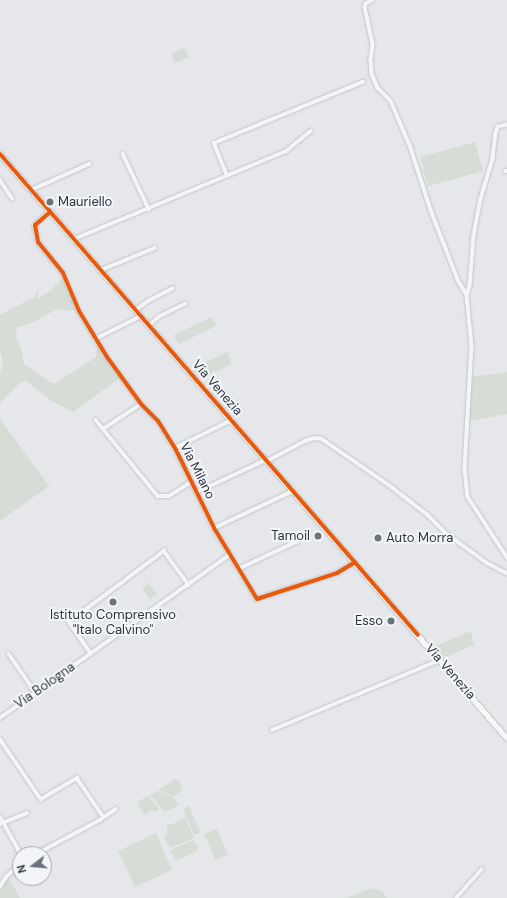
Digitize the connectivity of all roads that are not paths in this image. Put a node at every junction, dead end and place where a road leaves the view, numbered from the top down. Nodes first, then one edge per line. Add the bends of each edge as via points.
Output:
1 (373, 0) edge
2 (362, 82) dead end
3 (507, 125) edge
4 (311, 131) dead end
5 (0, 154) edge
6 (123, 154) dead end
7 (89, 164) dead end
8 (228, 176) junction
9 (0, 180) edge
10 (31, 190) junction
11 (12, 198) dead end
12 (148, 209) junction
13 (50, 212) junction
14 (74, 239) junction
15 (155, 248) dead end
16 (101, 270) junction
17 (173, 288) dead end
18 (467, 295) junction
19 (185, 304) dead end
20 (136, 310) junction
21 (141, 316) junction
22 (149, 325) junction
23 (95, 339) junction
24 (142, 404) junction
25 (96, 420) dead end
26 (232, 420) junction
27 (102, 429) junction
28 (175, 448) junction
29 (266, 460) junction
30 (191, 482) junction
31 (197, 492) junction
32 (293, 492) junction
33 (214, 528) junction
34 (298, 541) dead end
35 (229, 555) junction
36 (507, 557) edge
37 (355, 562) junction
38 (238, 569) junction
39 (507, 573) edge
40 (189, 585) junction
41 (9, 654) dead end
42 (91, 654) junction
43 (438, 659) junction
44 (36, 693) junction
45 (0, 718) edge
46 (272, 730) dead end
47 (507, 738) edge
48 (0, 739) edge
49 (116, 809) dead end
50 (27, 813) dead end
51 (0, 816) edge
52 (104, 816) junction
53 (2, 823) edge
54 (16, 846) edge
55 (50, 846) edge
56 (481, 870) dead end
57 (12, 871) edge
58 (0, 887) edge
59 (456, 898) edge

1 - 18 street via 365,7 374,45 372,74 378,88 391,101 411,148 432,213 459,282
2 - 8 street via 214,143
3 - 18 street via 498,127 496,132 494,159 475,223
4 - 8 street via 286,151
5 - 10 main road, Via Venezia
6 - 12 street
7 - 10 street
8 - 12 street
9 - 11 street
10 - 13 main road, Via Venezia
12 - 14 street
13 - 14 main road, Via Venezia
13 - 23 street, Via Milano via 34,225 35,236 42,249 63,273
14 - 16 main road, Via Venezia
15 - 16 street
16 - 20 main road, Via Venezia
17 - 20 street
18 - 36 street via 472,346 465,469 468,497
19 - 22 street via 160,316
20 - 21 main road, Via Venezia
21 - 22 main road, Via Venezia
21 - 23 street
22 - 26 main road, Via Venezia
23 - 24 street, Via Milano
24 - 27 street
24 - 28 street, Via Milano via 158,421
25 - 27 street
26 - 28 street
26 - 29 main road, Via Venezia
27 - 30 street via 158,496 169,496
28 - 30 street, Via Milano
29 - 31 street
29 - 32 main road, Via Venezia
29 - 39 street via 305,441 322,439 389,485 447,534 487,563
30 - 31 street, Via Milano
31 - 33 street, Via Milano
32 - 33 street
32 - 37 main road, Via Venezia
33 - 35 street, Via Milano
34 - 38 street
35 - 38 street, Via Milano
35 - 40 street, Via Bologna
37 - 38 street, Via Milano via 336,573 257,599
37 - 43 main road, Via Venezia
40 - 42 street, Via Bologna
40 - 42 street via 164,551 69,622
41 - 44 street
42 - 44 street, Via Bologna
43 - 46 street
43 - 47 main road, Via Venezia
44 - 45 street, Via Bologna
48 - 52 street via 41,799 77,778
49 - 52 street
50 - 53 street
51 - 53 street
52 - 55 street
53 - 54 street
56 - 59 street
57 - 58 street

